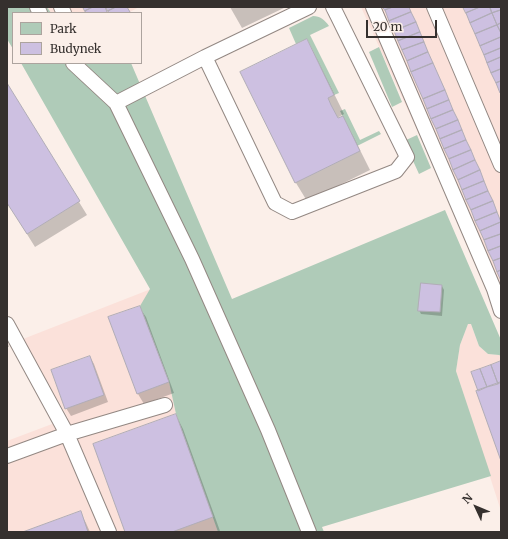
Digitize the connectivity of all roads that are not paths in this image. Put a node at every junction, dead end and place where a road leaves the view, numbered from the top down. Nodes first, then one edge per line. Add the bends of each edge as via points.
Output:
1 (309, 7) edge
2 (333, 7) edge
3 (373, 7) edge
4 (434, 7) edge
5 (205, 57) junction
6 (74, 64) edge
7 (116, 103) junction
8 (501, 165) edge
9 (501, 311) edge
10 (7, 324) edge
11 (165, 405) dead end
12 (67, 434) junction
13 (7, 456) edge
14 (109, 532) edge
15 (309, 532) edge

1 - 5 lane
2 - 5 lane via 407,157 396,171 292,212 275,203
3 - 9 lane via 494,288
4 - 8 lane
5 - 7 lane
6 - 7 lane
7 - 15 lane via 192,259 268,430
10 - 12 lane
11 - 12 lane
12 - 13 lane
12 - 14 lane

